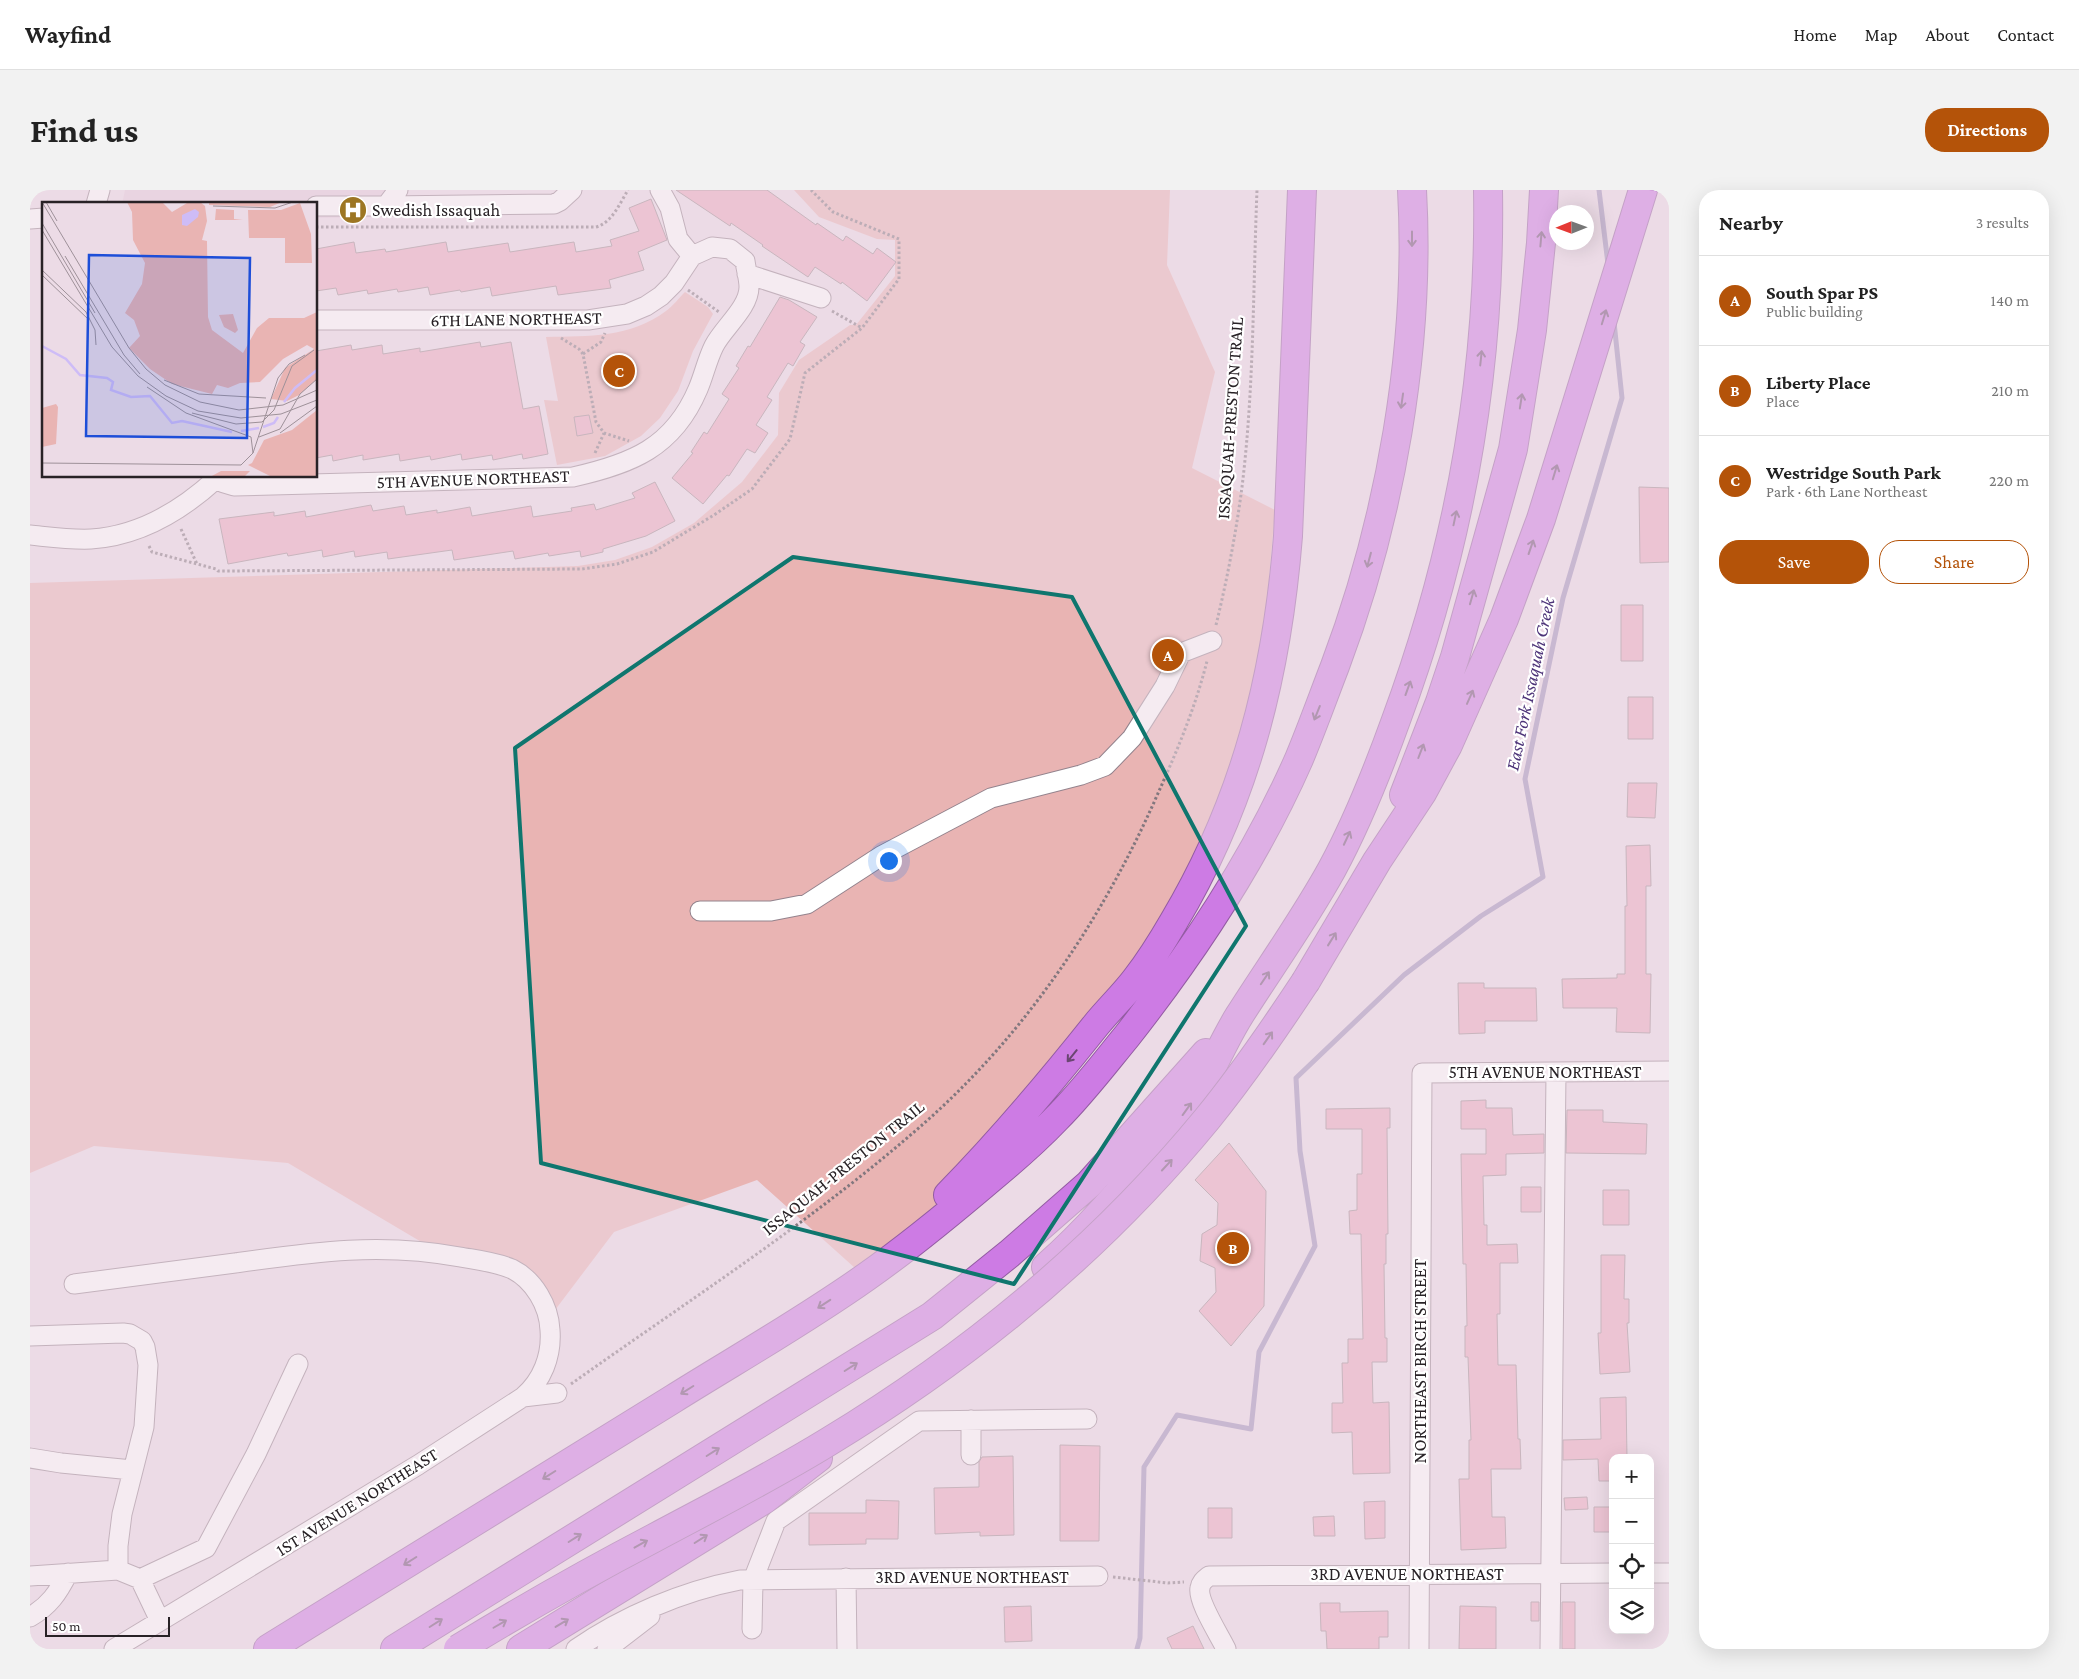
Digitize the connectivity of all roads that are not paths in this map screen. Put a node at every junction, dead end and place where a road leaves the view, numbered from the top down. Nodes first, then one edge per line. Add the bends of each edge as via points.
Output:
1 (398, 190) edge
2 (572, 190) edge
3 (660, 190) edge
4 (1288, 190) edge
5 (1302, 190) edge
6 (1412, 190) edge
7 (1488, 190) edge
8 (1544, 190) edge
9 (1643, 190) edge
10 (507, 197) edge
11 (318, 206) edge
12 (386, 206) junction
13 (692, 256) junction
14 (747, 274) junction
15 (821, 298) road end
16 (318, 320) edge
17 (215, 478) edge
18 (30, 535) edge
19 (1212, 641) road end
20 (1377, 861) junction
21 (700, 911) dead end
22 (1102, 1018) junction
23 (1237, 1018) junction
24 (1669, 1071) edge
25 (1556, 1072) junction
26 (1422, 1073) joint
27 (866, 1277) junction
28 (74, 1284) dead end
29 (30, 1336) edge
30 (298, 1364) dead end
31 (557, 1393) road end
32 (522, 1397) junction
33 (1087, 1419) dead end
34 (971, 1420) junction
35 (971, 1455) dead end
36 (30, 1458) edge
37 (132, 1470) junction
38 (118, 1570) junction
39 (68, 1573) junction
40 (1609, 1573) edge
41 (1654, 1573) edge
42 (1669, 1573) edge
43 (1419, 1574) junction
44 (1550, 1574) junction
45 (30, 1576) edge
46 (1098, 1576) road end
47 (846, 1578) junction
48 (140, 1579) junction
49 (753, 1580) junction
50 (669, 1602) junction
51 (30, 1618) edge
52 (160, 1621) junction
53 (752, 1629) dead end
54 (114, 1649) edge
55 (268, 1649) edge
56 (395, 1649) edge
57 (458, 1649) edge
58 (521, 1649) edge
59 (576, 1649) edge
60 (607, 1649) edge
61 (846, 1649) edge
62 (1226, 1649) edge
63 (1419, 1649) edge
64 (1550, 1649) edge

1 - 12 street
2 - 10 street via 554,204
3 - 13 street via 670,208 678,238
4 - 22 highway via 1272,563 1254,686 1225,784 1199,850 1167,914
5 - 22 highway via 1288,536 1278,630 1264,700 1249,755 1218,836 1175,920 1137,978
6 -> 27 highway via 1410,327 1402,398 1370,561 1350,625 1298,761 1257,843 1190,952 1095,1076 1056,1120 951,1212
23 -> 7 highway via 1295,934 1333,867 1376,775 1425,638 1445,566 1476,406 1488,255
20 -> 8 highway via 1443,693 1513,449 1532,330
20 -> 9 highway via 1422,793 1448,745 1504,619 1541,519
10 - 12 street
11 - 12 street
13 - 14 street via 712,247 730,249 745,261
13 - 16 street, 6TH LANE NORTHEAST via 661,296 627,314 606,318
14 - 15 street
14 - 17 street, 5TH AVENUE NORTHEAST via 749,290 714,346 698,390 684,416 666,438 649,451 612,468 554,478 234,486
17 - 18 street, 5TH AVENUE NORTHEAST via 199,495 144,528 91,539
19 - 21 street via 1181,653 1165,686 1132,738 1104,766 991,798 881,856 806,904 772,911
57 -> 20 highway, bridge via 554,1592 831,1440 938,1369 1068,1265 1178,1153 1236,1082 1306,981
22 -> 27 highway via 967,1176
56 -> 23 highway via 932,1316 1089,1184
58 -> 23 highway via 764,1500 946,1356 1053,1262 1121,1191 1190,1105
24 - 25 street, 5TH AVENUE NORTHEAST
25 - 26 street, 5TH AVENUE NORTHEAST
25 - 44 street
26 - 43 street, NORTHEAST BIRCH STREET
27 -> 55 highway
28 - 32 street, 1ST AVENUE NORTHEAST via 337,1250 440,1253 488,1262 512,1269 526,1279 540,1296 549,1318 550,1332 543,1373 535,1387
29 - 37 street via 123,1333 142,1341 148,1357 144,1427
30 - 48 street via 256,1454 206,1548
31 - 32 street
32 - 52 street, 1ST AVENUE NORTHEAST via 418,1465
33 - 34 street
34 - 35 street
34 - 49 street via 919,1420 776,1521
36 - 37 street
37 - 38 street via 122,1514
38 - 39 street
38 - 48 street
39 - 45 street
39 - 51 street via 50,1603
40 - 44 street, 3RD AVENUE NORTHEAST
41 - 42 street
43 - 44 street, 3RD AVENUE NORTHEAST
43 - 62 street, 3RD AVENUE NORTHEAST via 1209,1576 1199,1590 1201,1599
43 - 63 street, NORTHEAST BIRCH STREET
44 - 64 street
46 - 47 street, 3RD AVENUE NORTHEAST
47 - 49 street, 3RD AVENUE NORTHEAST
47 - 61 street
48 - 52 street
49 - 50 street, 3RD AVENUE NORTHEAST via 712,1586
49 - 53 street
50 - 59 street via 616,1624
50 - 60 street
52 - 54 street, 1ST AVENUE NORTHEAST

